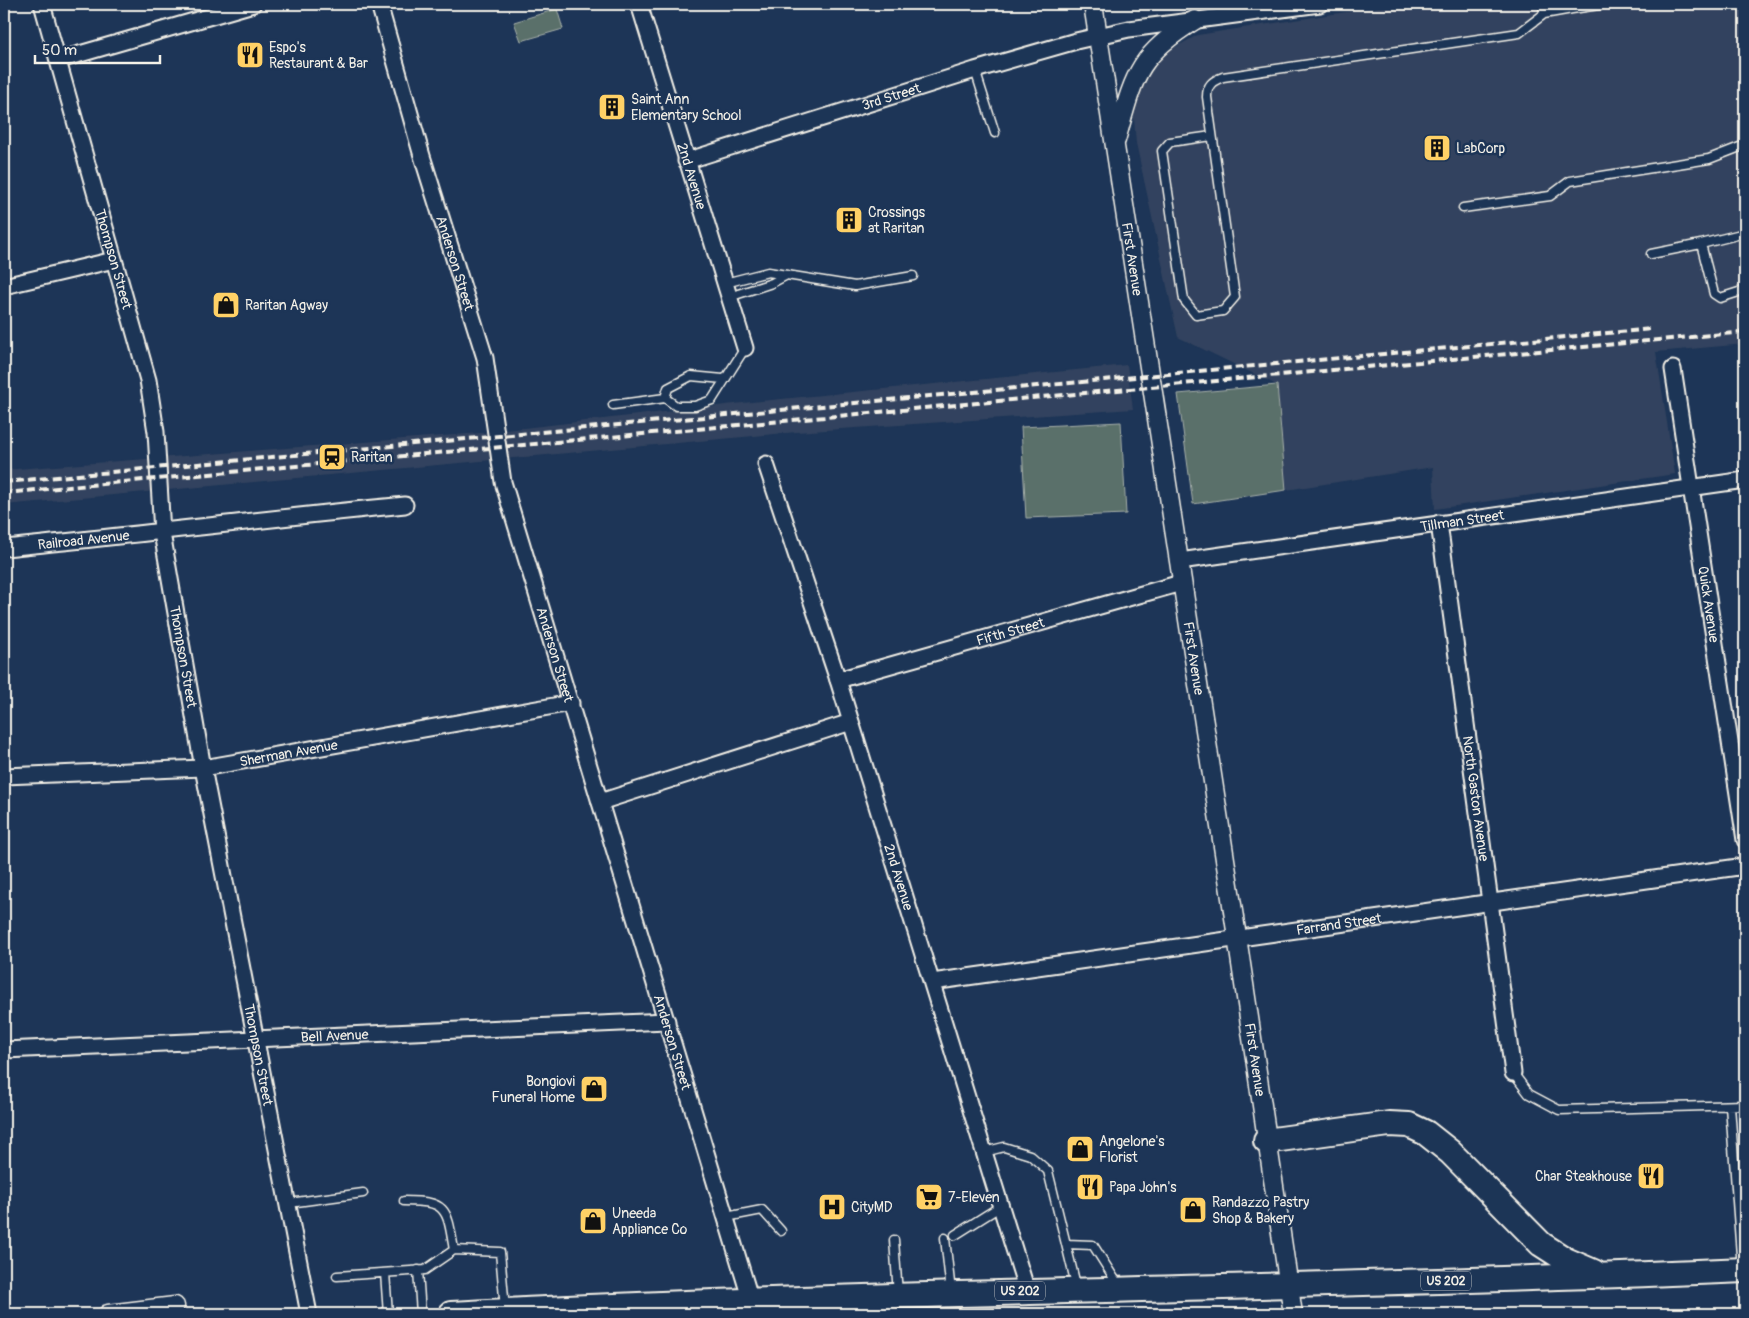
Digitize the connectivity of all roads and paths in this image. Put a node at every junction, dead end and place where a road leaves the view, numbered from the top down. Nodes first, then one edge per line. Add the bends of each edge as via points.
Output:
1 (42, 4) edge
2 (253, 4) edge
3 (379, 4) edge
4 (639, 4) edge
5 (1092, 4) edge
6 (1320, 4) edge
7 (1543, 4) edge
8 (1606, 4) edge
9 (1572, 6) edge
10 (1544, 14) junction
11 (1195, 20) junction
12 (1097, 36) junction
13 (59, 60) junction
14 (975, 70) junction
15 (995, 133) dead end
16 (1212, 136) junction
17 (1114, 145) junction
18 (1745, 145) edge
19 (686, 161) junction
20 (1463, 208) dead end
21 (1745, 233) edge
22 (1701, 244) junction
23 (1651, 254) dead end
24 (114, 260) junction
25 (787, 274) junction
26 (913, 276) dead end
27 (4, 286) edge
28 (727, 290) junction
29 (1745, 290) edge
30 (745, 348) joint
31 (1673, 369) dead end
32 (723, 379) junction
33 (665, 398) junction
34 (613, 405) dead end
35 (766, 464) dead end
36 (1745, 480) edge
37 (1691, 487) junction
38 (405, 505) dead end
39 (1439, 523) junction
40 (162, 533) junction
41 (4, 548) edge
42 (1180, 561) junction
43 (1181, 583) junction
44 (838, 680) junction
45 (571, 703) junction
46 (851, 722) junction
47 (203, 768) junction
48 (4, 776) edge
49 (600, 802) junction
50 (1745, 840) edge
51 (1745, 866) edge
52 (1489, 904) junction
53 (1237, 937) junction
54 (932, 982) junction
55 (667, 1021) junction
56 (256, 1040) junction
57 (4, 1050) edge
58 (1513, 1073) joint
59 (1730, 1106) junction
60 (1745, 1106) edge
61 (1266, 1141) junction
62 (984, 1152) junction
63 (363, 1193) dead end
64 (404, 1202) dead end
65 (289, 1203) junction
66 (1001, 1206) junction
67 (726, 1216) junction
68 (781, 1231) dead end
69 (955, 1235) dead end
70 (945, 1238) dead end
71 (894, 1240) dead end
72 (1066, 1244) junction
73 (454, 1250) junction
74 (418, 1270) junction
75 (1744, 1271) edge
76 (385, 1272) junction
77 (1603, 1275) junction
78 (337, 1276) dead end
79 (1289, 1286) junction
80 (1121, 1289) junction
81 (1078, 1290) junction
82 (1027, 1291) junction
83 (952, 1294) junction
84 (898, 1296) junction
85 (751, 1301) junction
86 (176, 1306) dead end
87 (506, 1311) junction
88 (108, 1314) edge
89 (309, 1314) edge
90 (388, 1314) edge
91 (421, 1314) edge
92 (451, 1314) edge
93 (1293, 1314) edge

1 - 13 street, Thompson Street
2 - 13 street
3 - 45 street, Anderson Street via 485,358 503,482
4 - 19 street, 2nd Avenue
5 - 12 street, First Avenue
6 - 11 street, 3rd Street
7 - 10 lane
8 - 9 lane
9 - 10 lane
10 - 16 lane via 1519,33 1217,79 1208,86 1207,92
11 - 12 street, 3rd Street
11 - 17 street via 1176,32 1144,62 1135,77
12 - 14 street, 3rd Street
12 - 17 street, First Avenue
13 - 24 street, Thompson Street
14 - 15 lane
14 - 19 street, 3rd Street
16 - 16 lane via 1235,297 1223,312 1196,314 1184,300 1162,151 1170,142
17 - 42 street, First Avenue
18 - 20 lane via 1709,159 1570,181 1550,196
19 - 28 street, 2nd Avenue
21 - 22 lane
22 - 23 lane
22 - 29 lane via 1714,294 1720,298
24 - 27 street
24 - 40 street, Thompson Street via 153,404
25 - 26 lane via 855,286
25 - 28 lane via 772,283
25 - 28 lane via 768,272
28 - 30 street, 2nd Avenue
30 - 32 lane
31 - 37 street, Quick Avenue
32 - 33 lane via 691,376 668,388
32 - 33 lane via 712,400 695,406 676,406
33 - 34 lane
35 - 44 street, 2nd Avenue
36 - 37 street, Tillman Street
37 - 39 street, Tillman Street
37 - 50 street, Quick Avenue
38 - 40 street, Railroad Avenue via 259,519
39 - 42 street, Tillman Street
39 - 52 street, North Gaston Avenue
40 - 41 street, Railroad Avenue
40 - 47 street, Thompson Street
42 - 43 street, First Avenue
43 - 44 street, Fifth Street
43 - 53 street, First Avenue
44 - 46 street, 2nd Avenue
45 - 47 street, Sherman Avenue
45 - 49 street, Anderson Street
46 - 49 street
46 - 54 street, 2nd Avenue
47 - 48 street, Sherman Avenue
47 - 56 street, Thompson Street
49 - 55 street, Anderson Street
51 - 52 street, Farrand Street
52 - 53 street, Farrand Street
52 - 58 street, North Gaston Avenue
53 - 54 street, Farrand Street
53 - 61 street, First Avenue
54 - 62 street, 2nd Avenue
55 - 56 street, Bell Avenue
55 - 67 street, Anderson Street
56 - 57 street, Bell Avenue
56 - 65 street, Thompson Street
58 - 59 lane via 1528,1094 1559,1110
59 - 60 lane
59 - 75 lane
61 - 77 highway via 1389,1124 1409,1125 1426,1132 1450,1152 1541,1244 1566,1260
61 - 79 street, First Avenue
62 - 66 street, 2nd Avenue
62 - 72 lane via 1004,1147 1030,1155 1048,1171
63 - 65 lane
64 - 73 lane via 426,1201 439,1205 449,1218
65 - 89 street, Thompson Street
66 - 69 lane
66 - 82 street, 2nd Avenue
67 - 68 lane via 762,1210
67 - 85 street, Anderson Street
70 - 83 lane
71 - 84 lane
72 - 80 lane via 1093,1245
72 - 81 lane
73 - 74 lane via 425,1270
73 - 87 lane via 500,1252
74 - 76 lane
74 - 91 lane
75 - 77 highway, US 202
76 - 78 lane
76 - 90 lane
77 - 79 highway, US 202
79 - 80 highway, US 202
79 - 93 street, First Avenue
80 - 81 highway, US 202
81 - 82 highway, US 202
82 - 83 highway, US 202
83 - 84 highway, US 202
84 - 85 highway, US 202
85 - 87 highway, US 202
86 - 88 street
87 - 92 highway, US 202

